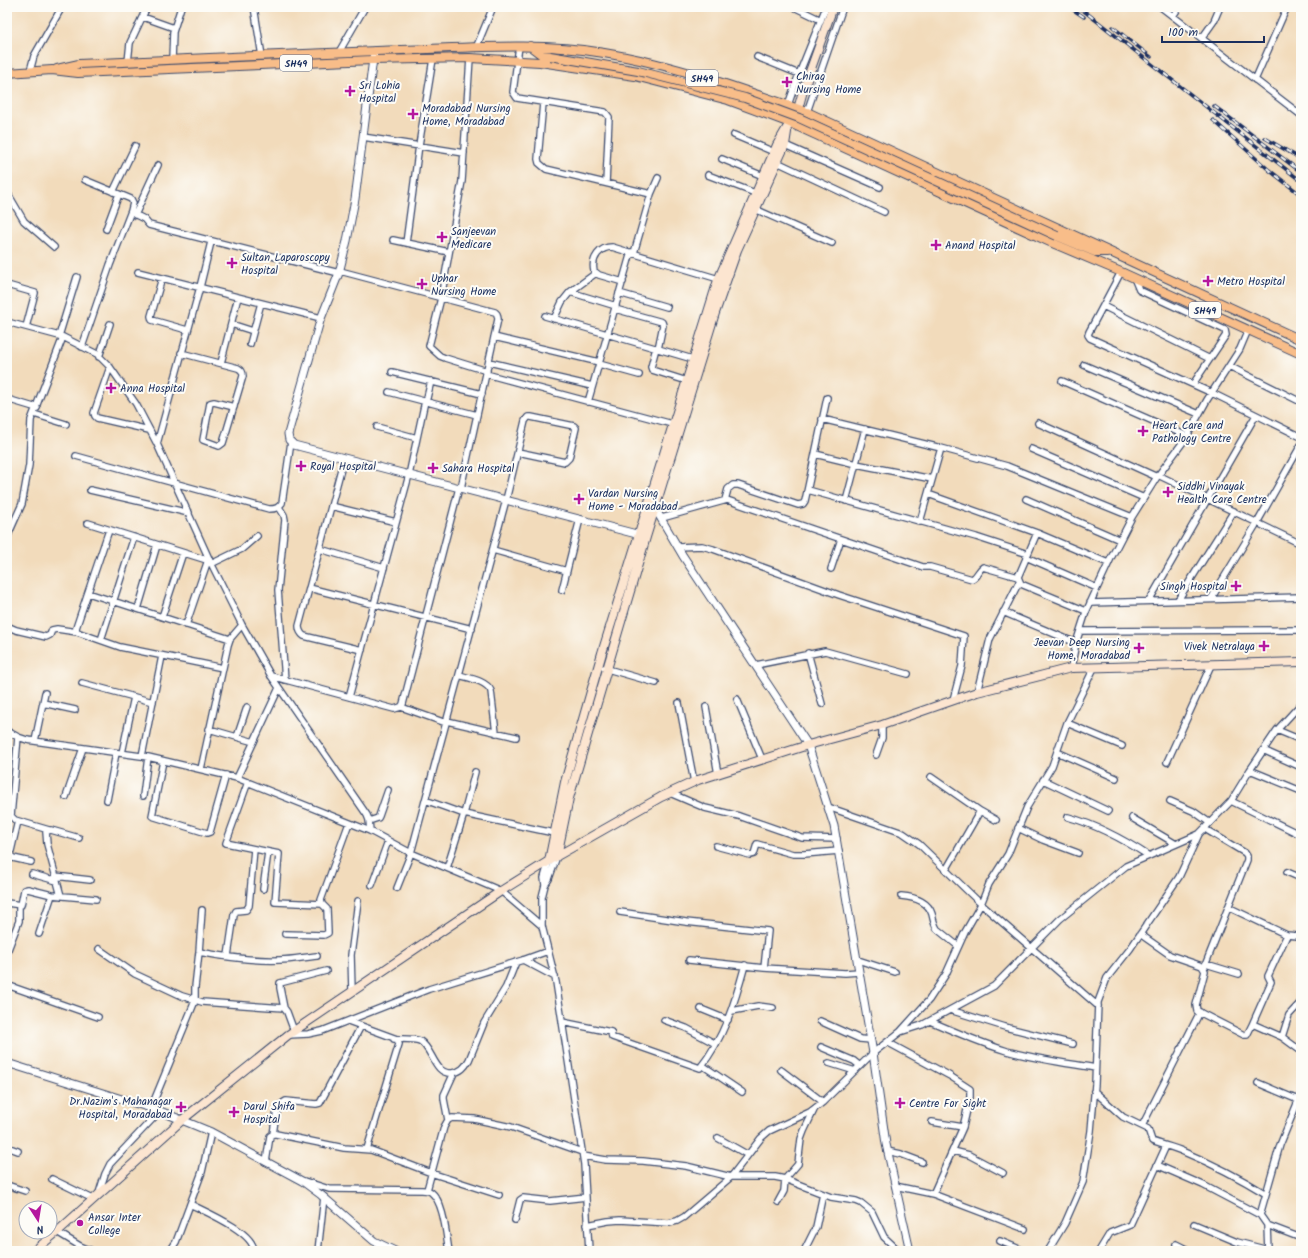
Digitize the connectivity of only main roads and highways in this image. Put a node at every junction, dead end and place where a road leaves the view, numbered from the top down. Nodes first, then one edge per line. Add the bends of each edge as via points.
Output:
1 (833, 7) edge
2 (530, 46) junction
3 (546, 55) junction
4 (530, 62) junction
5 (52, 70) junction
6 (9, 72) edge
7 (798, 109) junction
8 (789, 126) junction
9 (746, 223) junction
10 (1095, 252) junction
11 (1109, 252) junction
12 (1101, 264) junction
13 (1301, 340) edge
14 (1301, 354) edge
15 (697, 360) junction
16 (677, 425) junction
17 (642, 536) junction
18 (1301, 662) edge
19 (557, 856) junction
20 (549, 861) junction
21 (34, 1251) edge

1 - 7 main road
2 - 3 main road, SH49
2 - 5 main road, SH49 via 79,64
2 - 7 main road, SH49 via 605,53 655,64
3 - 4 main road
3 - 10 main road, SH49, bridge via 638,71 745,98 799,118
4 - 5 main road, SH49 via 470,58 78,73
4 - 8 main road, SH49 via 635,76 728,100
5 - 6 main road, SH49
7 - 8 main road
7 - 11 main road, SH49
8 - 9 main road via 763,176
8 - 9 main road via 785,145 756,209
8 - 12 main road, SH49
9 - 15 main road via 737,250 722,280
10 - 11 main road
10 - 12 main road
11 - 13 main road, SH49
12 - 14 main road, SH49
15 - 16 main road
15 - 16 main road via 687,381
16 - 17 main road via 649,501
16 - 17 main road via 656,508
17 - 19 main road via 569,798
17 - 20 main road via 598,666 565,782
18 - 19 main road via 1071,668 977,692 882,725 808,745 694,782
19 - 20 main road
20 - 21 main road via 291,1033 182,1120

